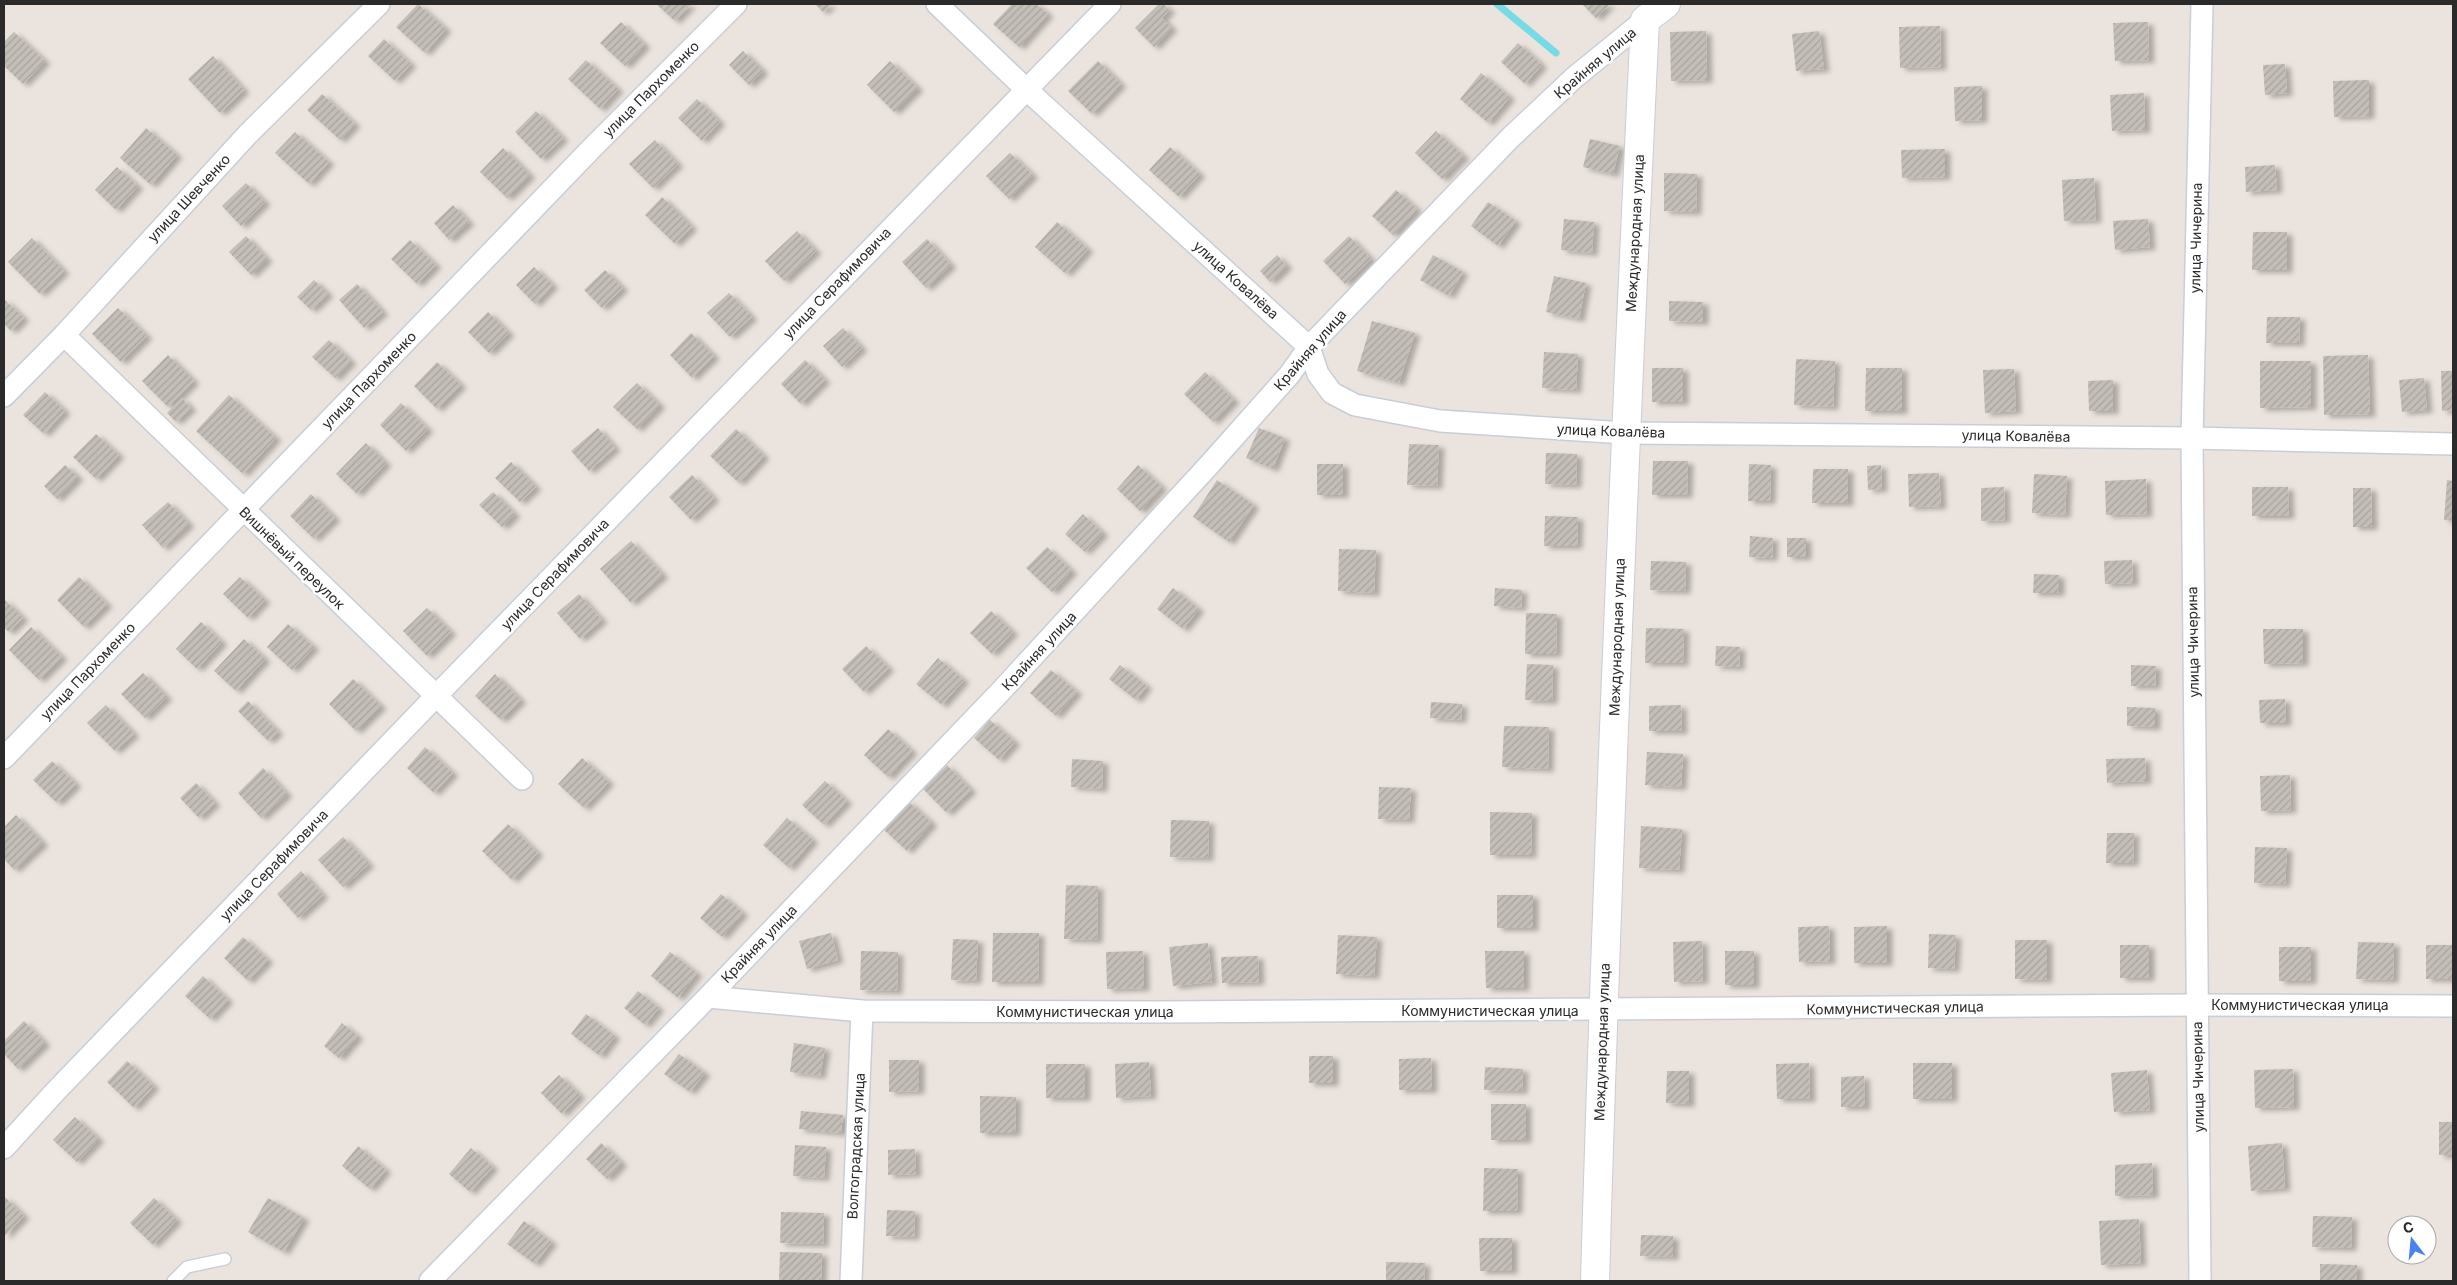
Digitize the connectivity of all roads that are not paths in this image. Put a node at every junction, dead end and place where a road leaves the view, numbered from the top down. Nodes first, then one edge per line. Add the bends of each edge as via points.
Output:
1 (379, 4) edge
2 (736, 4) edge
3 (937, 4) edge
4 (1110, 4) edge
5 (2202, 4) edge
6 (1656, 12) edge
7 (1027, 90) junction
8 (64, 335) junction
9 (1309, 347) junction
10 (4, 396) edge
11 (1625, 434) junction
12 (2192, 438) junction
13 (2453, 444) edge
14 (243, 511) junction
15 (436, 696) junction
16 (4, 758) edge
17 (522, 779) dead end
18 (708, 997) junction
19 (2197, 1005) junction
20 (2453, 1006) edge
21 (1603, 1010) junction
22 (862, 1011) junction
23 (4, 1148) edge
24 (225, 1259) dead end
25 (173, 1281) edge
26 (430, 1281) edge
27 (851, 1281) edge
28 (1595, 1281) edge
29 (2200, 1281) edge

1 - 8 street, улица Шевченко via 248,134
2 - 14 street, улица Пархоменко via 592,148
3 - 7 street, улица Ковалёва
4 - 7 street, улица Серафимовича
5 - 12 street, улица Чичерина
6 - 9 street, Крайняя улица via 1575,77 1510,138
6 - 11 street, Международная улица
7 - 9 street, улица Ковалёва
7 - 15 street, улица Серафимовича
8 - 10 street, улица Шевченко
8 - 14 street, Вишнёвый переулок
9 - 11 street, улица Ковалёва via 1318,374 1332,393 1355,405 1440,421
9 - 18 street, Крайняя улица via 1290,374 1109,575
11 - 12 street, улица Ковалёва
11 - 21 street, Международная улица
12 - 13 street, улица Ковалёва
12 - 19 street, улица Чичерина
14 - 15 street, Вишнёвый переулок
14 - 16 street, улица Пархоменко
15 - 17 street, Вишнёвый переулок
15 - 23 street, улица Серафимовича
18 - 22 street, Коммунистическая улица
18 - 26 street, Крайняя улица
19 - 20 street, Коммунистическая улица
19 - 21 street, Коммунистическая улица
19 - 29 street, улица Чичерина
21 - 22 street, Коммунистическая улица
21 - 28 street, Международная улица
22 - 27 street, Волгоградская улица
24 - 25 lane via 187,1267

